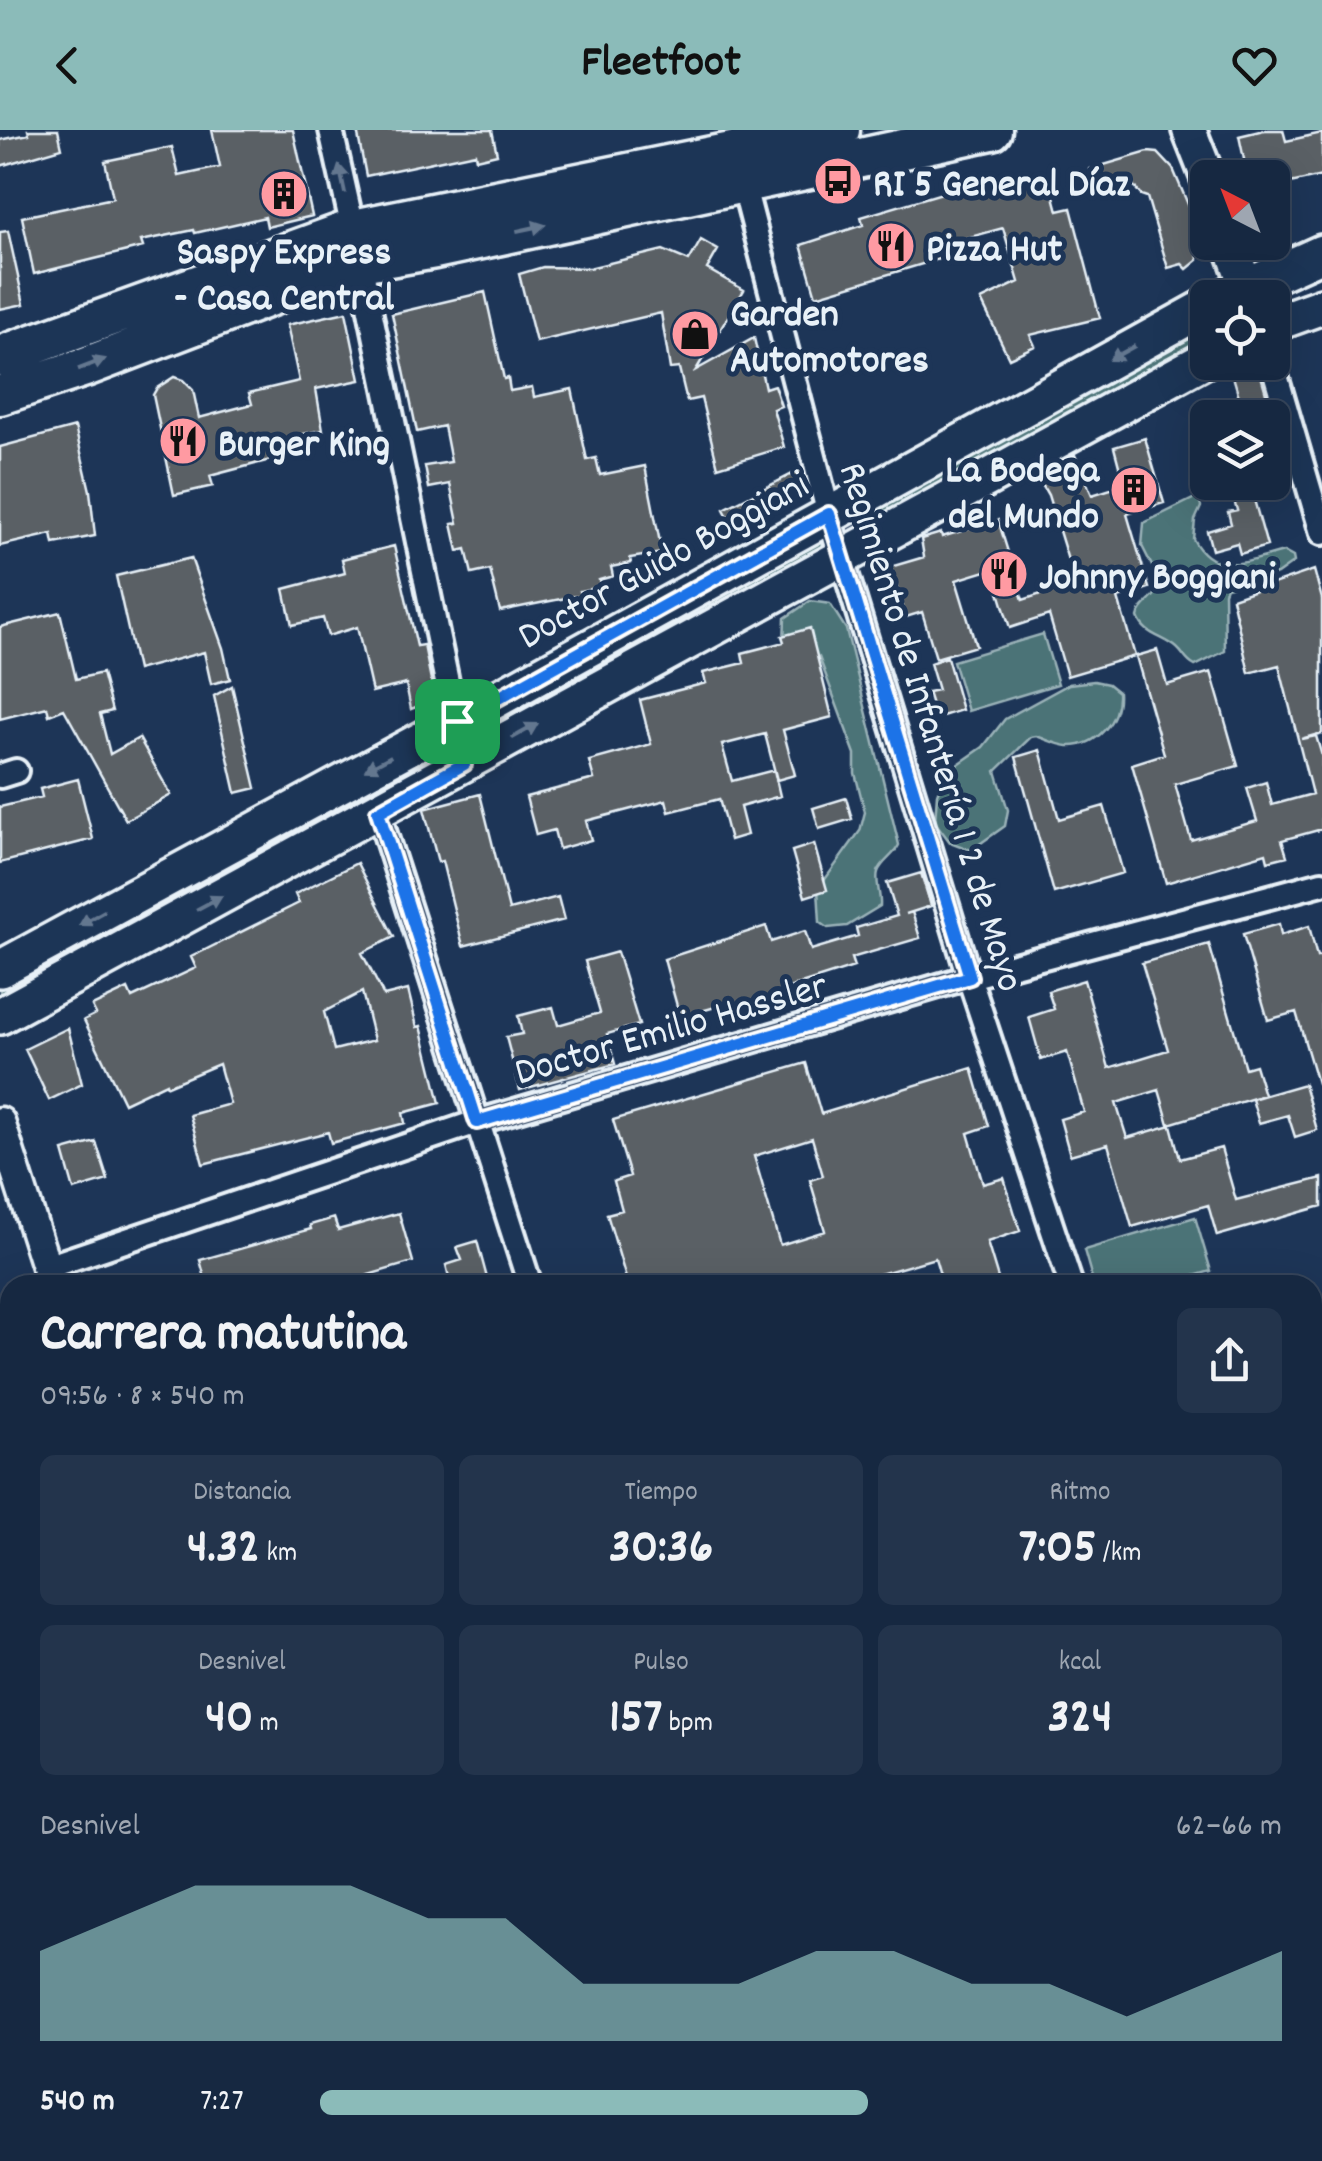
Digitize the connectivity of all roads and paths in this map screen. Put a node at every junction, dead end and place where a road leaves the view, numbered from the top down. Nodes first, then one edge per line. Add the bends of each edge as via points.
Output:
1 (331, 130) edge
2 (832, 131) edge
3 (975, 132) edge
4 (728, 156) edge
5 (356, 245) junction
6 (1322, 253) edge
7 (1266, 280) edge
8 (1322, 306) edge
9 (1190, 316) edge
10 (1290, 318) edge
11 (0, 356) edge
12 (1190, 368) edge
13 (1277, 380) edge
14 (0, 394) edge
15 (829, 514) junction
16 (1322, 532) edge
17 (842, 558) junction
18 (457, 721) junction
19 (464, 764) junction
20 (378, 812) junction
21 (1322, 883) edge
22 (0, 969) edge
23 (970, 977) junction
24 (0, 1016) edge
25 (0, 1122) edge
26 (477, 1122) junction
27 (49, 1275) edge
28 (52, 1275) edge
29 (527, 1275) edge
30 (1068, 1275) edge

5 -> 1 street
2 - 4 highway
3 - 4 highway
4 - 5 highway
4 - 15 street, Regimiento de Infantería 1 2 de Mayo
5 - 11 highway
14 -> 5 highway via 85,367
5 - 18 street
6 - 7 main road
8 - 10 main road
9 -> 15 main road, Doctor Guido Boggiani
12 - 17 main road
13 - 16 street
15 - 17 street, Regimiento de Infantería 1 2 de Mayo
15 - 18 main road, Doctor Guido Boggiani
19 -> 17 main road
17 - 23 street, Regimiento de Infantería 1 2 de Mayo
18 - 19 street
18 -> 22 main road, Doctor Guido Boggiani
19 - 20 main road
24 -> 20 main road
20 - 26 street
21 - 23 street, Doctor Emilio Hassler
23 - 26 street, Doctor Emilio Hassler
23 - 30 street, Regimiento de Infantería 1 2 de Mayo
25 - 27 street
26 - 28 street, Doctor Emilio Hassler
26 - 29 street

